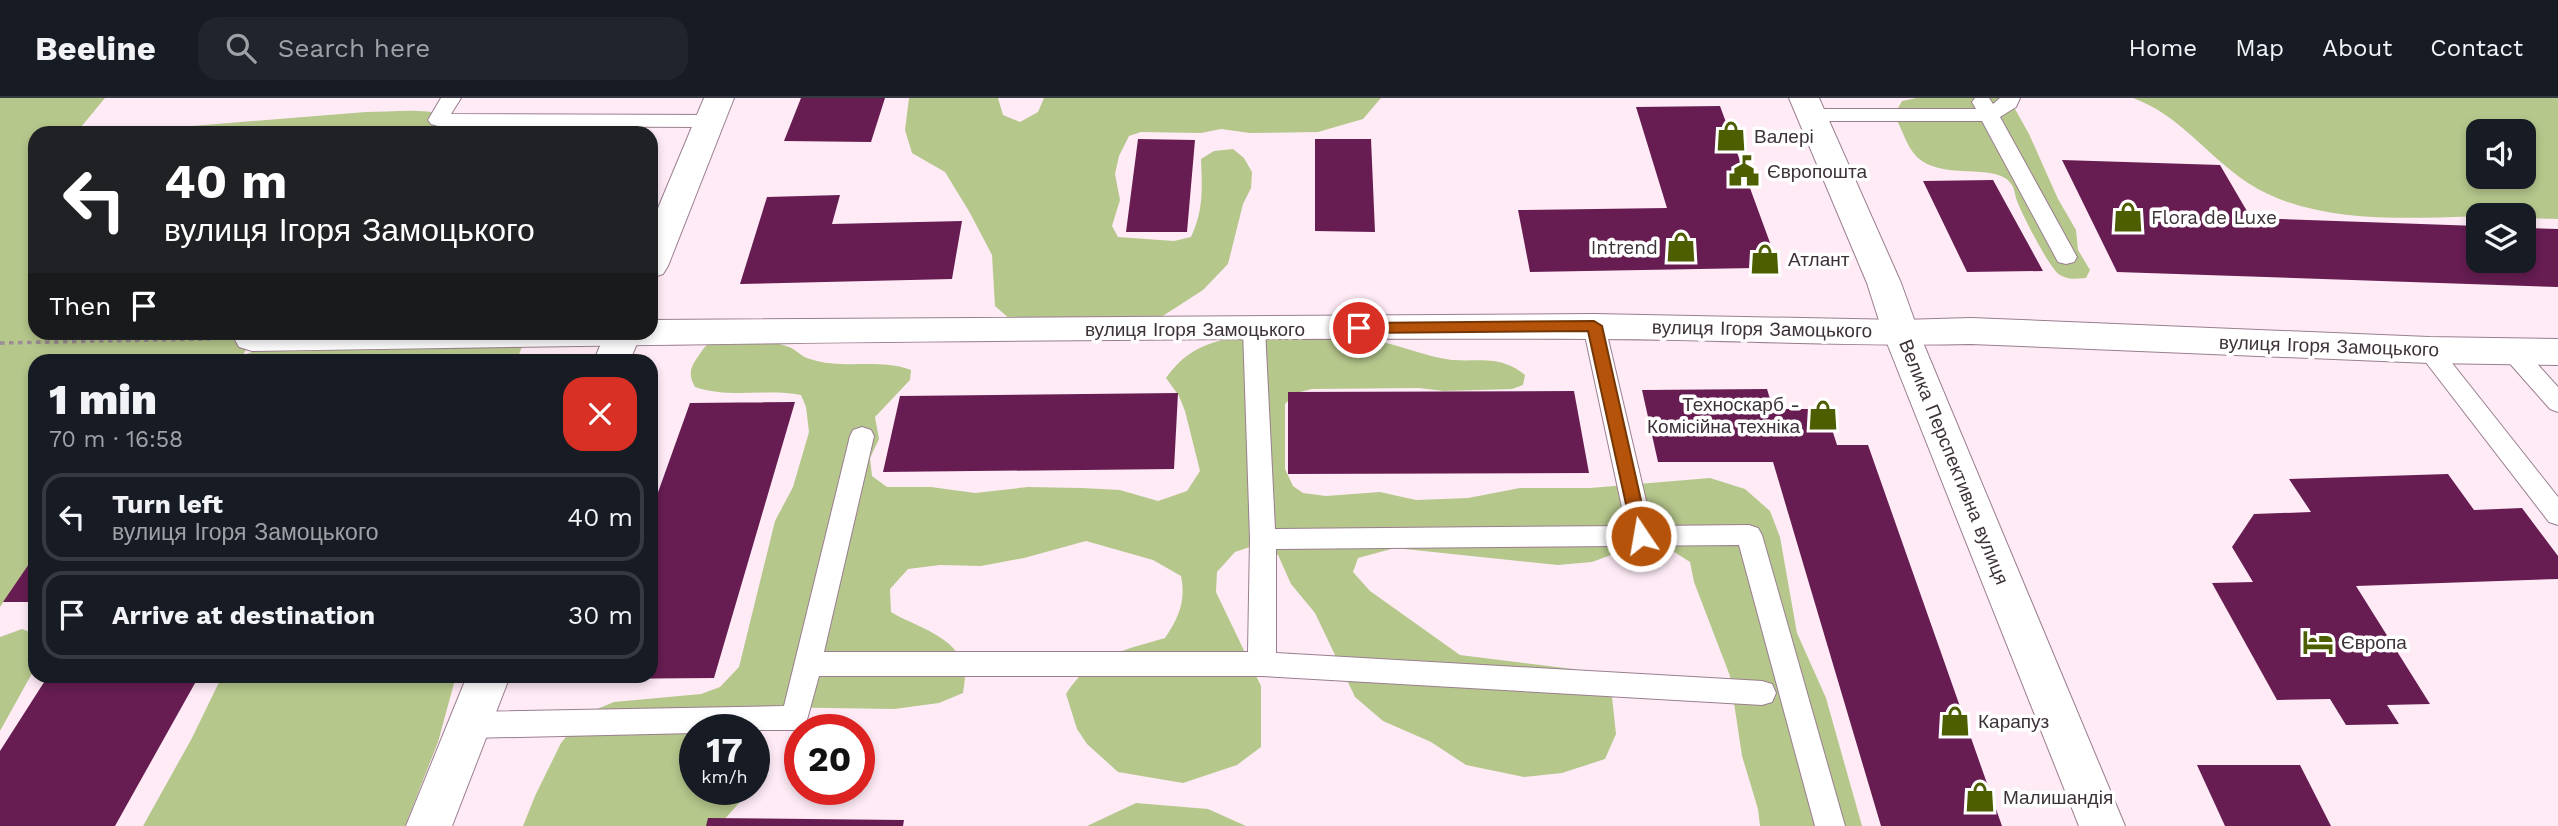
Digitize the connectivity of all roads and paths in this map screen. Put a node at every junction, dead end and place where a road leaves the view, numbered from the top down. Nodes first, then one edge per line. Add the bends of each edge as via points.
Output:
1 (451, 98) edge
2 (2011, 98) edge
3 (1984, 106) edge
4 (1808, 107) edge
5 (714, 109) edge
6 (658, 249) edge
7 (2066, 257) dead end
8 (1594, 326) junction
9 (1254, 329) junction
10 (1901, 333) junction
11 (151, 340) edge
12 (436, 340) edge
13 (620, 342) edge
14 (0, 343) edge
15 (2429, 350) junction
16 (2513, 352) junction
17 (2558, 352) edge
18 (2558, 403) edge
19 (862, 436) dead end
20 (2558, 515) edge
21 (1641, 536) junction
22 (1263, 538) junction
23 (808, 664) junction
24 (1262, 664) junction
25 (485, 683) edge
26 (1762, 693) dead end
27 (469, 724) junction
28 (429, 826) edge
29 (1830, 826) edge
30 (2102, 826) edge

1 - 5 lane via 438,120
2 - 3 lane via 2009,103
3 - 4 lane
3 - 7 lane
4 - 10 street, Велика Перспективна вулиця
5 - 6 street
8 - 9 street, вулиця Ігоря Замоцького
8 - 10 street, вулиця Ігоря Замоцького
8 - 21 lane
9 - 13 street, вулиця Ігоря Замоцького
9 - 22 lane
10 - 15 street, вулиця Ігоря Замоцького via 1971,331
10 - 30 street, Велика Перспективна вулиця
11 - 14 path
12 - 13 street, вулиця Ігоря Замоцького
15 - 16 street, вулиця Ігоря Замоцького
15 - 20 lane
16 - 17 street, вулиця Ігоря Замоцького
16 - 18 lane
19 - 23 lane
21 - 22 lane
21 - 29 lane via 1749,535
22 - 24 lane
23 - 24 lane
23 - 27 lane via 795,718
24 - 26 lane
25 - 27 street
27 - 28 street

